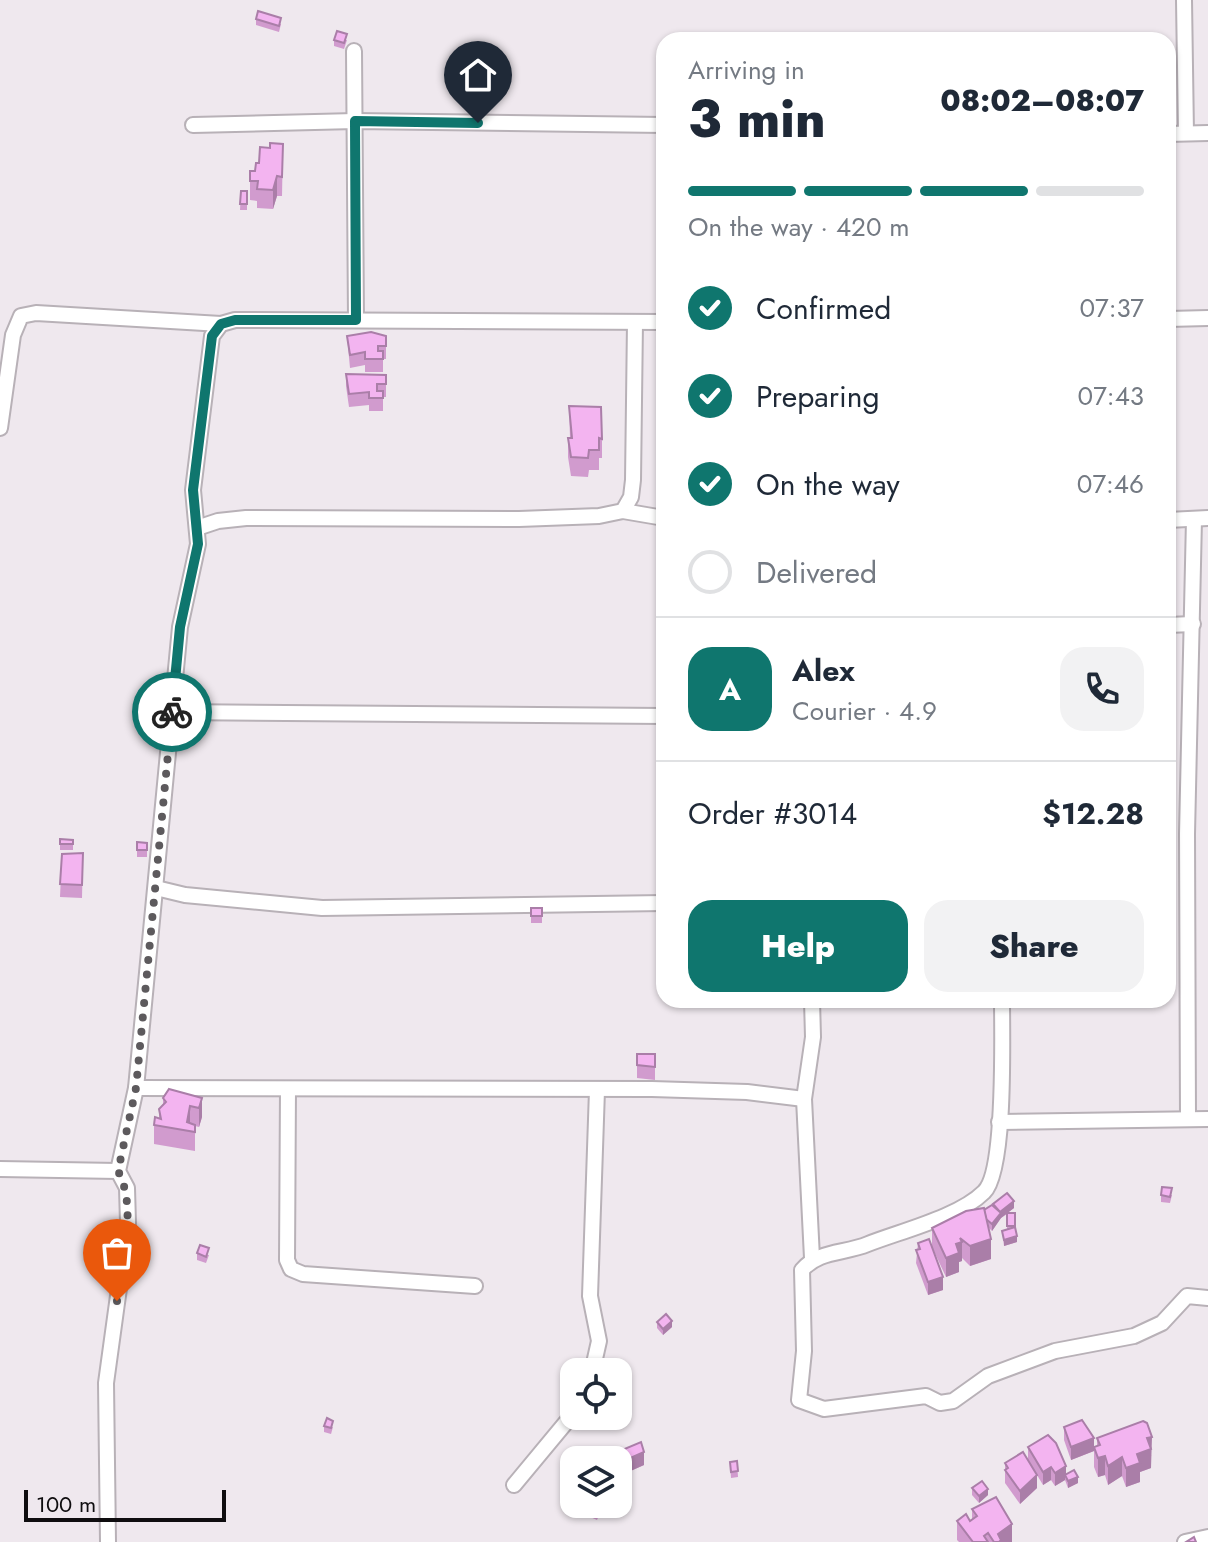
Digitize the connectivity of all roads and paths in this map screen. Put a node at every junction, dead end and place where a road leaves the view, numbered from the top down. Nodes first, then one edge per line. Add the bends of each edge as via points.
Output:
1 (1184, 0) edge
2 (354, 51) dead end
3 (355, 121) junction
4 (193, 125) dead end
5 (656, 125) edge
6 (1186, 133) junction
7 (1208, 133) edge
8 (1176, 134) edge
9 (1208, 318) edge
10 (1176, 319) edge
11 (356, 320) junction
12 (635, 322) junction
13 (656, 322) edge
14 (221, 324) junction
15 (0, 428) edge
16 (623, 511) junction
17 (656, 517) edge
18 (1201, 519) edge
19 (1176, 520) edge
20 (197, 528) junction
21 (1193, 624) junction
22 (1176, 625) edge
23 (172, 712) junction
24 (656, 716) edge
25 (156, 888) junction
26 (656, 903) edge
27 (812, 1008) edge
28 (1002, 1008) edge
29 (136, 1088) junction
30 (288, 1089) junction
31 (597, 1090) junction
32 (804, 1099) junction
33 (1188, 1119) junction
34 (1208, 1119) edge
35 (999, 1122) junction
36 (0, 1169) edge
37 (118, 1171) junction
38 (812, 1258) junction
39 (475, 1286) dead end
40 (1208, 1298) edge
41 (595, 1358) edge
42 (560, 1430) edge
43 (514, 1485) dead end
44 (1208, 1537) edge
45 (108, 1542) edge
46 (1185, 1542) edge

1 - 6 street
2 - 3 street
3 - 4 street
3 - 5 street
3 - 11 street
6 - 7 street
6 - 8 street
9 - 10 street
11 - 12 street
11 - 14 street
12 - 13 street
12 - 16 street via 633,480
14 - 15 street via 21,316 13,335
14 - 20 street via 212,336 207,362 193,490
16 - 17 street
16 - 20 street via 519,519 246,518
18 - 19 street
18 - 21 street
20 - 23 street
21 - 22 street
21 - 33 street
23 - 24 street
23 - 25 street
25 - 26 street via 322,908
25 - 29 street
27 - 32 street
28 - 35 street
29 - 30 street
29 - 37 street
30 - 31 street
30 - 39 street via 291,1269
31 - 32 street via 747,1092
31 - 41 street via 590,1296 599,1341
32 - 38 street
33 - 34 street
33 - 35 street
35 - 38 street via 987,1190 966,1206 863,1247
36 - 37 street
37 - 45 street via 127,1188 128,1223 106,1383
38 - 40 street via 802,1270 799,1400 824,1409 926,1396 940,1403 953,1401 988,1376 1055,1351 1134,1336 1162,1323 1187,1296
42 - 43 street
44 - 46 street

